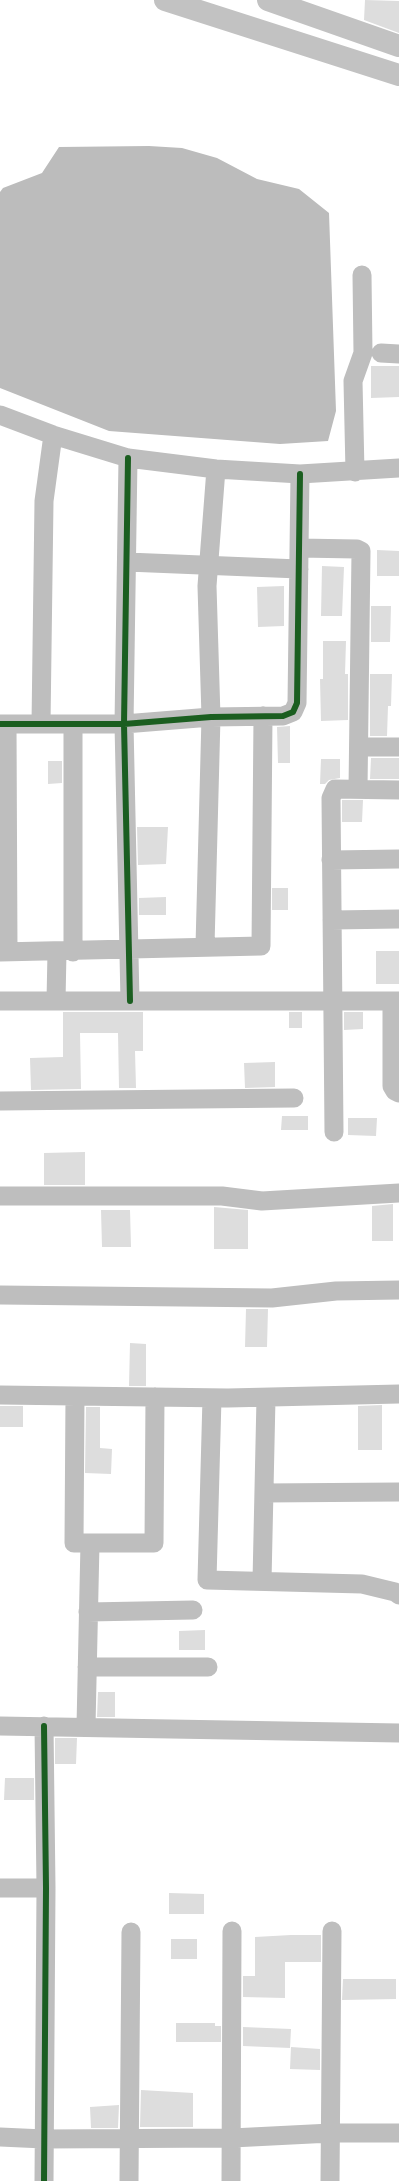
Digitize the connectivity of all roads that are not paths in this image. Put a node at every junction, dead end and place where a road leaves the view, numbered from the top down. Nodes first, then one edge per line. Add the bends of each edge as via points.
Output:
1 (165, 0) edge
2 (268, 0) edge
3 (399, 46) edge
4 (399, 75) edge
5 (362, 275) dead end
6 (0, 415) edge
7 (53, 435) junction
8 (128, 458) junction
9 (399, 468) edge
10 (216, 469) junction
11 (355, 472) junction
12 (300, 474) junction
13 (299, 548) junction
14 (127, 562) junction
15 (208, 565) junction
16 (299, 569) junction
17 (263, 716) junction
18 (211, 717) junction
19 (4, 724) edge
20 (41, 724) junction
21 (73, 724) junction
22 (124, 724) junction
23 (359, 747) junction
24 (399, 747) edge
25 (358, 789) junction
26 (399, 790) edge
27 (399, 859) edge
28 (331, 860) junction
29 (399, 919) edge
30 (332, 920) junction
31 (205, 946) junction
32 (130, 950) junction
33 (4, 952) edge
34 (65, 952) junction
35 (333, 1000) junction
36 (0, 1001) edge
37 (56, 1001) junction
38 (130, 1001) junction
39 (395, 1001) edge
40 (399, 1093) edge
41 (294, 1098) dead end
42 (0, 1101) edge
43 (334, 1132) dead end
44 (399, 1193) edge
45 (0, 1196) edge
46 (399, 1290) edge
47 (0, 1295) edge
48 (399, 1394) edge
49 (0, 1395) edge
50 (75, 1396) junction
51 (155, 1397) junction
52 (212, 1398) junction
53 (266, 1398) junction
54 (399, 1492) edge
55 (264, 1493) junction
56 (90, 1543) junction
57 (262, 1581) junction
58 (399, 1595) edge
59 (193, 1610) dead end
60 (88, 1612) junction
61 (87, 1667) junction
62 (208, 1667) dead end
63 (0, 1726) edge
64 (44, 1726) junction
65 (86, 1726) junction
66 (399, 1732) edge
67 (399, 1744) edge
68 (0, 1888) edge
69 (46, 1888) junction
70 (232, 1931) dead end
71 (332, 1931) dead end
72 (131, 1932) dead end
73 (331, 2133) junction
74 (399, 2133) edge
75 (0, 2137) edge
76 (232, 2138) junction
77 (44, 2139) junction
78 (130, 2139) junction
79 (44, 2181) edge
80 (130, 2181) edge
81 (231, 2181) edge
82 (330, 2181) edge

1 - 4 street
2 - 3 street
5 - 11 street via 362,353 353,381
6 - 7 street
7 - 8 street
7 - 20 street via 44,501
8 - 10 street
8 - 14 street
9 - 11 street
10 - 12 street
10 - 15 street
11 - 12 street
12 - 13 street
13 - 16 street
13 - 23 street via 361,551
14 - 15 street
14 - 22 street
15 - 16 street
15 - 18 street
16 - 17 street via 297,703 293,712 283,716
17 - 18 street
17 - 31 street via 261,946
18 - 22 street
18 - 31 street
19 - 20 street
19 - 33 street
20 - 21 street
21 - 22 street
21 - 34 street
22 - 32 street
23 - 24 street
23 - 25 street
25 - 26 street
25 - 28 street via 335,789 332,792
27 - 28 street
28 - 30 street
29 - 30 street
30 - 35 street
31 - 32 street
32 - 34 street
32 - 38 street
33 - 34 street
34 - 37 street
35 - 38 street
35 - 39 street
35 - 43 street
36 - 37 street
37 - 38 street
39 - 40 street via 392,1086
41 - 42 street
44 - 45 street via 262,1201 222,1196
46 - 47 street via 336,1291 272,1298
48 - 53 street
49 - 50 street
50 - 51 street
50 - 56 street via 74,1543
51 - 52 street
51 - 56 street via 154,1543
52 - 53 street
52 - 57 street via 207,1580
53 - 55 street
54 - 55 street
55 - 57 street
56 - 60 street
57 - 58 street via 362,1584
59 - 60 street
60 - 61 street
61 - 62 street
61 - 65 street
63 - 64 street
64 - 65 street
64 - 69 street
65 - 66 street
66 - 67 street
68 - 69 street
69 - 77 street
70 - 76 street
71 - 73 street
72 - 78 street
73 - 74 street
73 - 76 street
73 - 82 street
75 - 77 street
76 - 78 street
76 - 81 street
77 - 78 street
77 - 79 street
78 - 80 street

